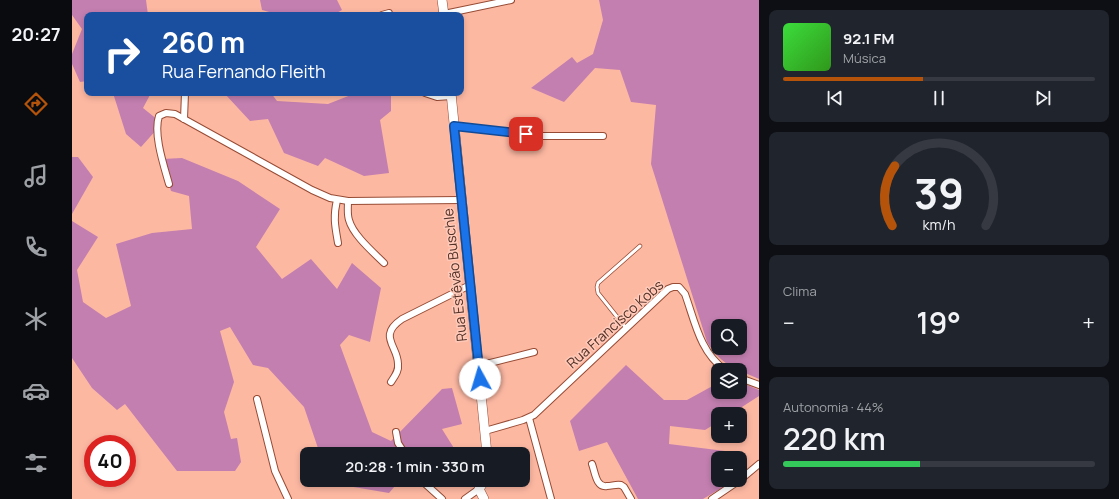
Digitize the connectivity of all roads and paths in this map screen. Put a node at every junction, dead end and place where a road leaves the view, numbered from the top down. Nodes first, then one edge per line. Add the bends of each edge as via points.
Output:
1 (442, 0) edge
2 (511, 0) edge
3 (444, 12) edge
4 (454, 12) edge
5 (185, 96) edge
6 (451, 96) edge
7 (184, 119) junction
8 (454, 126) junction
9 (603, 136) dead end
10 (169, 184) dead end
11 (337, 200) junction
12 (462, 200) junction
13 (348, 201) junction
14 (338, 243) dead end
15 (640, 246) dead end
16 (384, 263) dead end
17 (470, 285) junction
18 (626, 328) junction
19 (534, 352) dead end
20 (716, 363) edge
21 (478, 366) junction
22 (747, 381) edge
23 (391, 382) dead end
24 (759, 385) edge
25 (257, 399) dead end
26 (529, 418) junction
27 (485, 431) junction
28 (396, 432) dead end
29 (401, 447) edge
30 (486, 447) edge
31 (592, 464) dead end
32 (759, 464) edge
33 (747, 474) edge
34 (429, 487) edge
35 (730, 487) edge
36 (479, 489) joint
37 (288, 499) edge
38 (442, 499) edge
39 (465, 499) edge
40 (484, 499) edge
41 (551, 499) edge
42 (631, 499) edge
43 (712, 499) edge

1 - 3 street
2 - 4 street
5 - 7 street
6 - 8 street, Rua Estêvão Buschle
7 - 10 street via 166,113 159,116 158,120 158,134
7 - 11 street via 312,190
8 - 9 street via 540,136
8 - 12 street, Rua Estêvão Buschle
11 - 13 street
11 - 14 street via 334,223
12 - 13 street
12 - 17 street, Rua Estêvão Buschle
13 - 16 street via 351,226
15 - 18 lane via 598,283 597,287 598,293
17 - 21 street, Rua Estêvão Buschle
17 - 23 street via 395,324 390,339 398,365
18 - 20 street, Rua Francisco Kobs via 668,289 678,287 685,294 705,349
18 - 26 street, Rua Francisco Kobs
19 - 21 street
21 - 27 street, Rua Estêvão Buschle
22 - 24 street
25 - 37 street via 275,471
26 - 27 street, Rua Francisco Kobs
26 - 41 street
27 - 30 street, Rua Estêvão Buschle
28 - 29 street
31 - 42 street via 598,483 606,487 621,485
32 - 33 street
34 - 38 street
35 - 43 street
36 - 39 street
36 - 40 street

